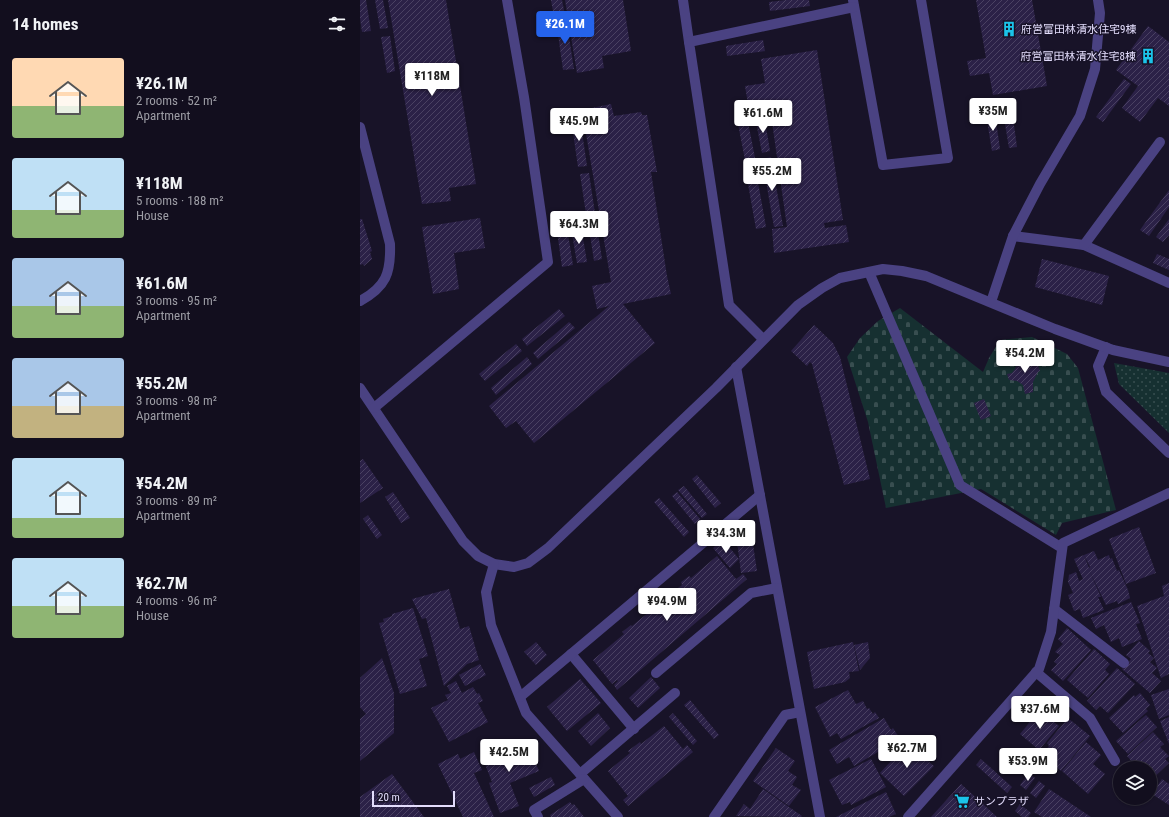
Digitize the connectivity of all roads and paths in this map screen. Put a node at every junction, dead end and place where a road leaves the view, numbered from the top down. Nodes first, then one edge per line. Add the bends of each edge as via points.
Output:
1 (507, 0) edge
2 (683, 0) edge
3 (921, 0) edge
4 (1098, 0) edge
5 (853, 4) edge
6 (689, 42) junction
7 (360, 127) edge
8 (1160, 142) dead end
9 (1013, 236) junction
10 (1084, 245) junction
11 (869, 272) junction
12 (1169, 283) edge
13 (360, 301) edge
14 (991, 302) junction
15 (763, 339) junction
16 (1106, 347) junction
17 (1169, 362) edge
18 (736, 367) junction
19 (360, 388) edge
20 (374, 408) junction
21 (1169, 453) edge
22 (1169, 493) edge
23 (760, 495) junction
24 (1062, 548) junction
25 (494, 564) junction
26 (777, 588) junction
27 (1054, 608) junction
28 (571, 654) junction
29 (1124, 663) dead end
30 (1036, 672) junction
31 (656, 673) dead end
32 (675, 693) dead end
33 (520, 697) junction
34 (800, 712) junction
35 (634, 729) junction
36 (1115, 761) dead end
37 (582, 776) junction
38 (538, 817) edge
39 (618, 817) edge
40 (714, 817) edge
41 (820, 817) edge
42 (908, 817) edge

1 - 20 street via 548,262
2 - 6 street
3 - 5 street via 948,158 884,165
4 - 9 street via 1100,13 1095,69 1080,116
5 - 6 street
6 - 15 street via 729,305
7 - 13 street via 390,244 390,262 383,282 372,294
8 - 10 street
9 - 10 street
9 - 14 street
10 - 12 street
11 - 14 street via 884,269 926,276
11 - 15 street via 840,278 822,288 798,305
11 - 24 street via 960,485
14 - 16 street
15 - 18 street
16 - 17 street
16 - 21 street via 1098,366 1106,392
18 - 23 street
18 - 25 street via 548,548 528,563 514,567
19 - 20 street
20 - 25 street via 463,541 478,556
22 - 24 street via 1063,543
23 - 26 street
23 - 28 street
24 - 27 street
25 - 33 street via 486,592 491,625
26 - 31 street via 752,593
26 - 34 street
27 - 29 street
27 - 30 street via 1051,632
28 - 33 street
28 - 35 street
30 - 36 street via 1090,718
30 - 42 street
32 - 35 street
33 - 37 street via 526,712
34 - 40 street via 785,715
34 - 41 street
35 - 37 street
37 - 38 street via 534,810
37 - 39 street

